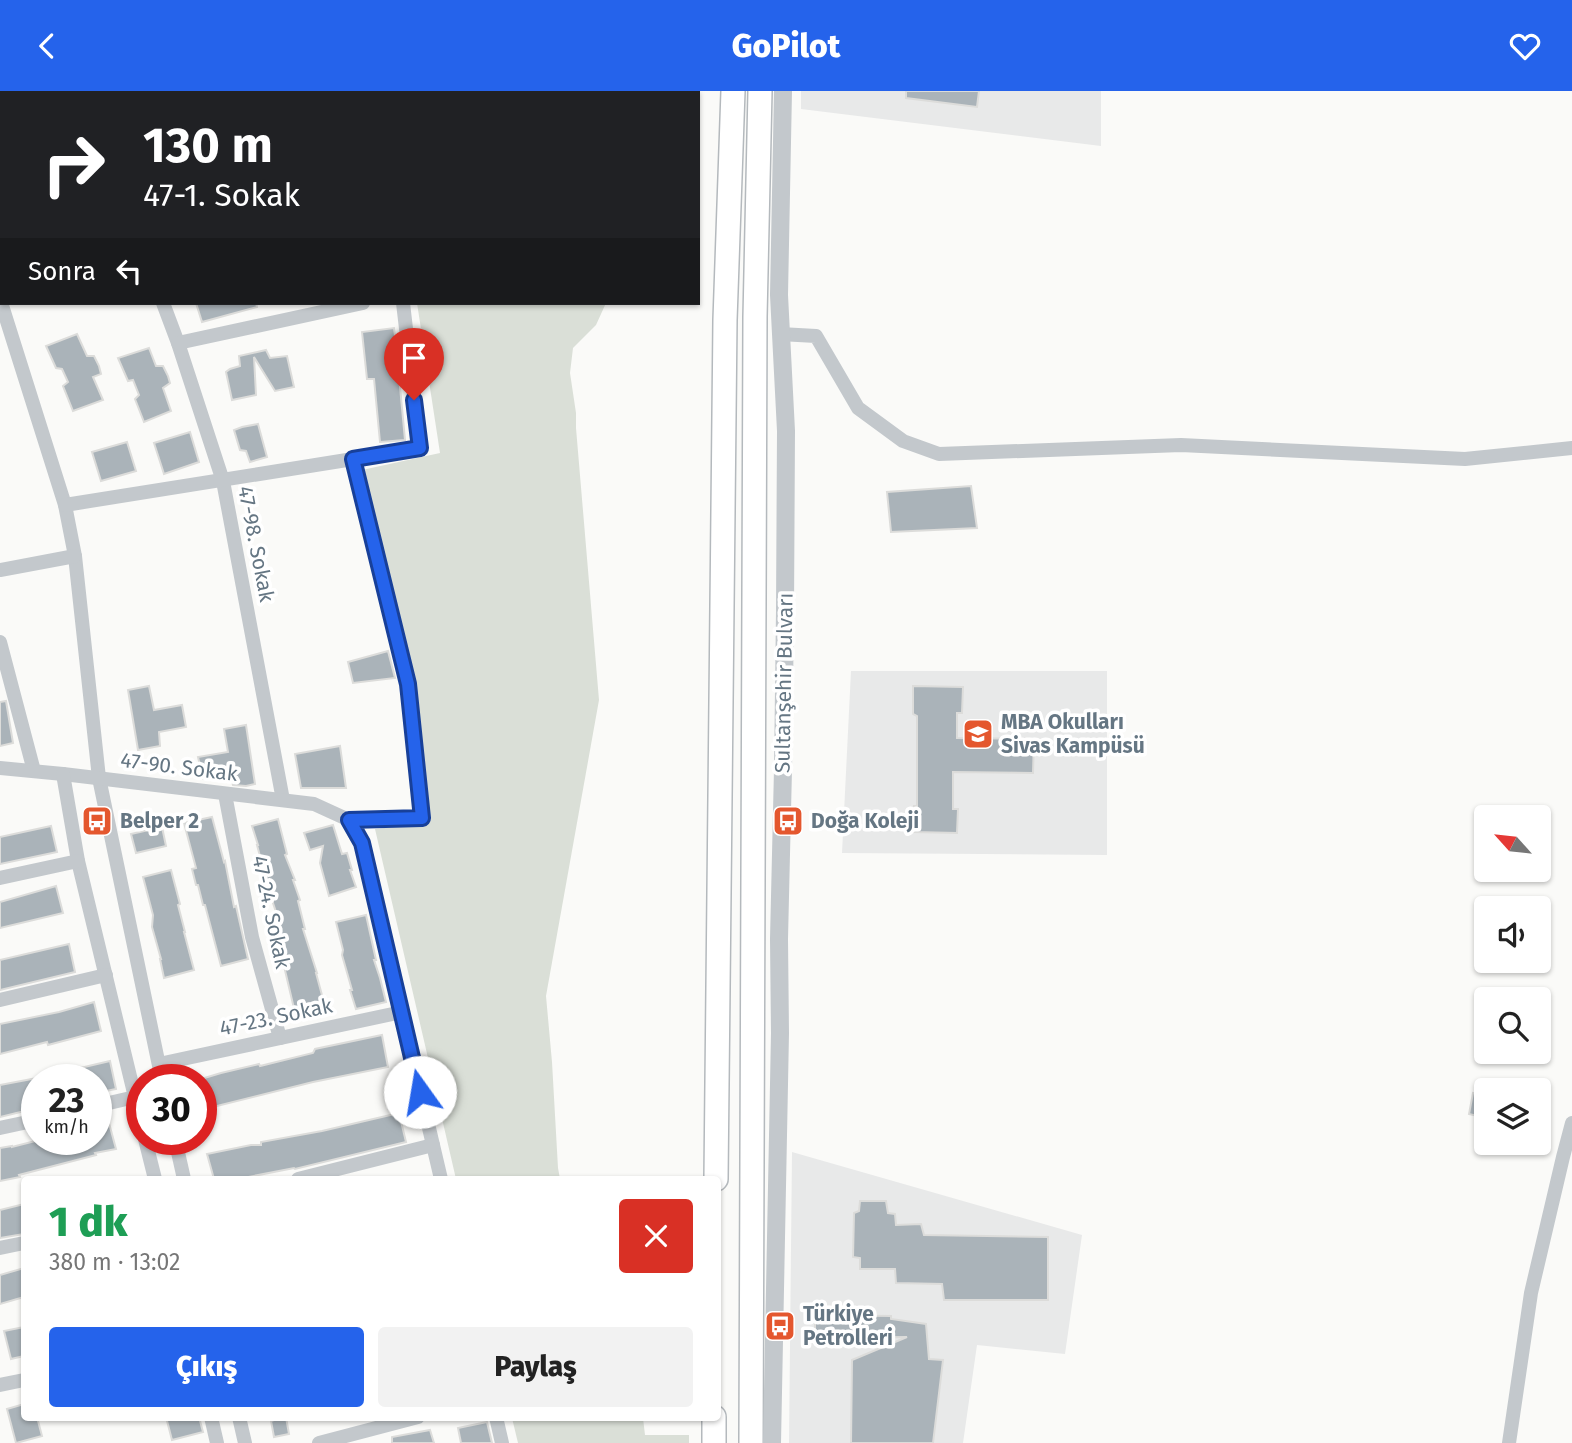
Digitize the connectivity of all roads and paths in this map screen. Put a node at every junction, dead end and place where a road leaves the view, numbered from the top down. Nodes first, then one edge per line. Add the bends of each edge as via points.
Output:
1 (733, 91) edge
2 (760, 91) edge
3 (783, 91) edge
4 (2, 305) edge
5 (164, 305) edge
6 (354, 305) edge
7 (403, 305) edge
8 (780, 334) junction
9 (178, 343) junction
10 (1572, 449) edge
11 (353, 459) junction
12 (223, 481) junction
13 (65, 505) junction
14 (75, 556) junction
15 (0, 570) edge
16 (0, 642) edge
17 (0, 768) edge
18 (34, 771) junction
19 (63, 774) junction
20 (99, 778) junction
21 (225, 794) junction
22 (283, 800) junction
23 (349, 820) junction
24 (78, 861) junction
25 (0, 878) edge
26 (106, 975) junction
27 (0, 1000) edge
28 (402, 1012) junction
29 (280, 1038) junction
30 (127, 1064) edge
31 (159, 1064) edge
32 (163, 1064) edge
33 (21, 1123) edge
34 (1572, 1123) edge
35 (0, 1128) edge
36 (433, 1145) junction
37 (149, 1155) edge
38 (179, 1155) edge
39 (154, 1176) edge
40 (183, 1176) edge
41 (310, 1176) edge
42 (440, 1176) edge
43 (716, 1176) edge
44 (21, 1244) edge
45 (0, 1248) edge
46 (21, 1381) edge
47 (0, 1385) edge
48 (212, 1421) edge
49 (240, 1421) edge
50 (408, 1421) edge
51 (497, 1421) edge
52 (714, 1421) edge
53 (371, 1436) edge
54 (217, 1443) edge
55 (245, 1443) edge
56 (319, 1443) edge
57 (502, 1443) edge
58 (714, 1443) edge
59 (751, 1443) edge
60 (772, 1443) edge
61 (1509, 1443) edge

1 - 43 highway via 725,320
2 - 59 highway, Sultanşehir Bulvarı
3 - 8 street, Sultanşehir Bulvarı
4 - 13 street
5 - 9 street, 47-98. Sokak
6 - 9 street
7 - 11 street via 420,448
8 - 10 street via 816,336 858,408 903,441 939,454 1181,445 1465,460
8 - 60 street, Sultanşehir Bulvarı via 786,431 785,624
9 - 12 street, 47-98. Sokak
11 - 12 street
11 - 23 street via 408,684 422,818
12 - 13 street
12 - 22 street, 47-98. Sokak
13 - 14 street
14 - 15 street
14 - 20 street
16 - 18 street
17 - 18 street, 47-90. Sokak
18 - 19 street, 47-90. Sokak
19 - 20 street, 47-90. Sokak
19 - 24 street
20 - 21 street, 47-90. Sokak
20 - 31 street
21 - 22 street, 47-90. Sokak
21 - 29 street, 47-24. Sokak via 252,937
22 - 23 street, 47-90. Sokak via 314,804
23 - 28 street via 362,843
24 - 25 street
24 - 26 street
26 - 27 street
26 - 30 street
28 - 29 street, 47-23. Sokak
28 - 36 street
29 - 32 street, 47-23. Sokak
33 - 35 street
34 - 61 street via 1531,1293
36 - 41 street
36 - 42 street
37 - 39 street
38 - 40 street
44 - 45 street
46 - 47 street
48 - 54 street
49 - 55 street
50 - 53 street
51 - 57 street
52 - 58 highway
53 - 56 street

